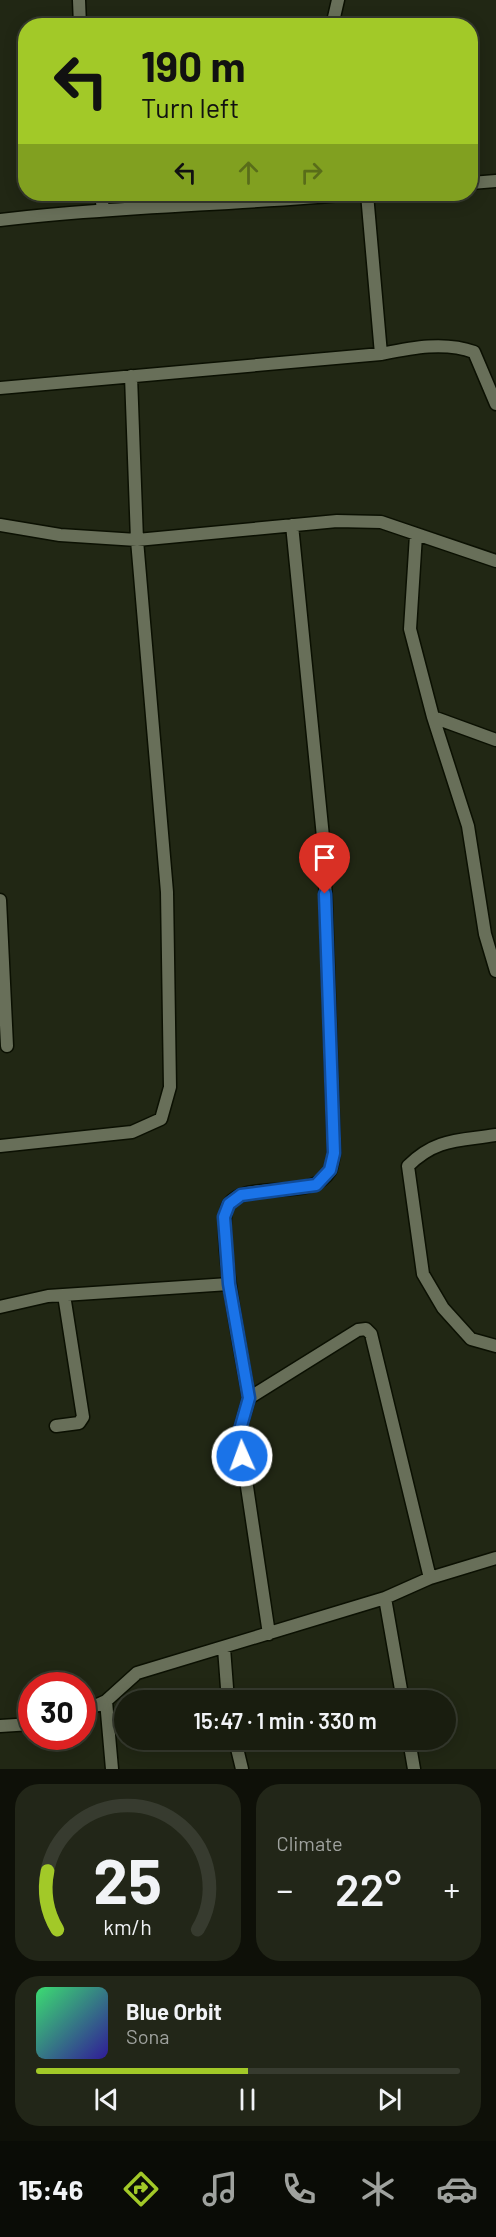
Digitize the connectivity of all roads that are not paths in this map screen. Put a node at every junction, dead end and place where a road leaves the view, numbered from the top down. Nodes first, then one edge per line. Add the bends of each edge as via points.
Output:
1 (79, 0) edge
2 (338, 0) edge
3 (80, 18) edge
4 (334, 18) edge
5 (496, 181) edge
6 (478, 182) edge
7 (102, 201) edge
8 (278, 201) edge
9 (368, 201) edge
10 (103, 210) junction
11 (0, 219) edge
12 (381, 354) junction
13 (131, 376) junction
14 (0, 388) edge
15 (496, 404) edge
16 (0, 525) edge
17 (292, 525) junction
18 (416, 535) junction
19 (137, 540) junction
20 (496, 561) edge
21 (433, 717) junction
22 (496, 740) edge
23 (0, 900) edge
24 (496, 971) edge
25 (7, 1046) dead end
26 (496, 1135) edge
27 (0, 1146) edge
28 (229, 1284) junction
29 (64, 1294) junction
30 (0, 1307) edge
31 (496, 1346) edge
32 (249, 1398) junction
33 (56, 1426) dead end
34 (496, 1558) edge
35 (430, 1578) junction
36 (386, 1598) junction
37 (269, 1634) junction
38 (224, 1648) junction
39 (227, 1690) edge
40 (401, 1690) edge
41 (106, 1701) junction
42 (96, 1706) edge
43 (18, 1725) edge
44 (0, 1726) edge
45 (237, 1750) edge
46 (411, 1750) edge
47 (112, 1769) edge
48 (242, 1769) edge
49 (414, 1769) edge

1 - 3 street
2 - 4 street
5 - 6 street
7 - 10 street
8 - 10 street
9 - 12 street
10 - 11 street
12 - 13 street
12 - 15 street via 415,347 460,346 474,352
13 - 14 street
13 - 19 street
16 - 19 street via 60,535
17 - 18 street via 381,522
17 - 19 street
17 - 28 street via 324,847 334,1153 330,1170 316,1185 241,1195 229,1204 224,1217
18 - 20 street
18 - 21 street via 410,629
19 - 27 street via 166,892 171,1087 161,1119 132,1132
21 - 22 street
21 - 24 street via 468,826 485,934
23 - 25 street
26 - 31 street via 424,1150 408,1166 423,1274 443,1308 471,1339
28 - 29 street
28 - 32 street
29 - 30 street
29 - 33 street via 83,1417 78,1423
32 - 35 street via 358,1330 366,1329 371,1334
32 - 37 street via 239,1433
34 - 35 street
35 - 36 street
36 - 37 street
36 - 40 street
37 - 38 street
38 - 39 street
38 - 41 street via 137,1673
41 - 42 street
41 - 47 street
43 - 44 street
45 - 48 street
46 - 49 street

